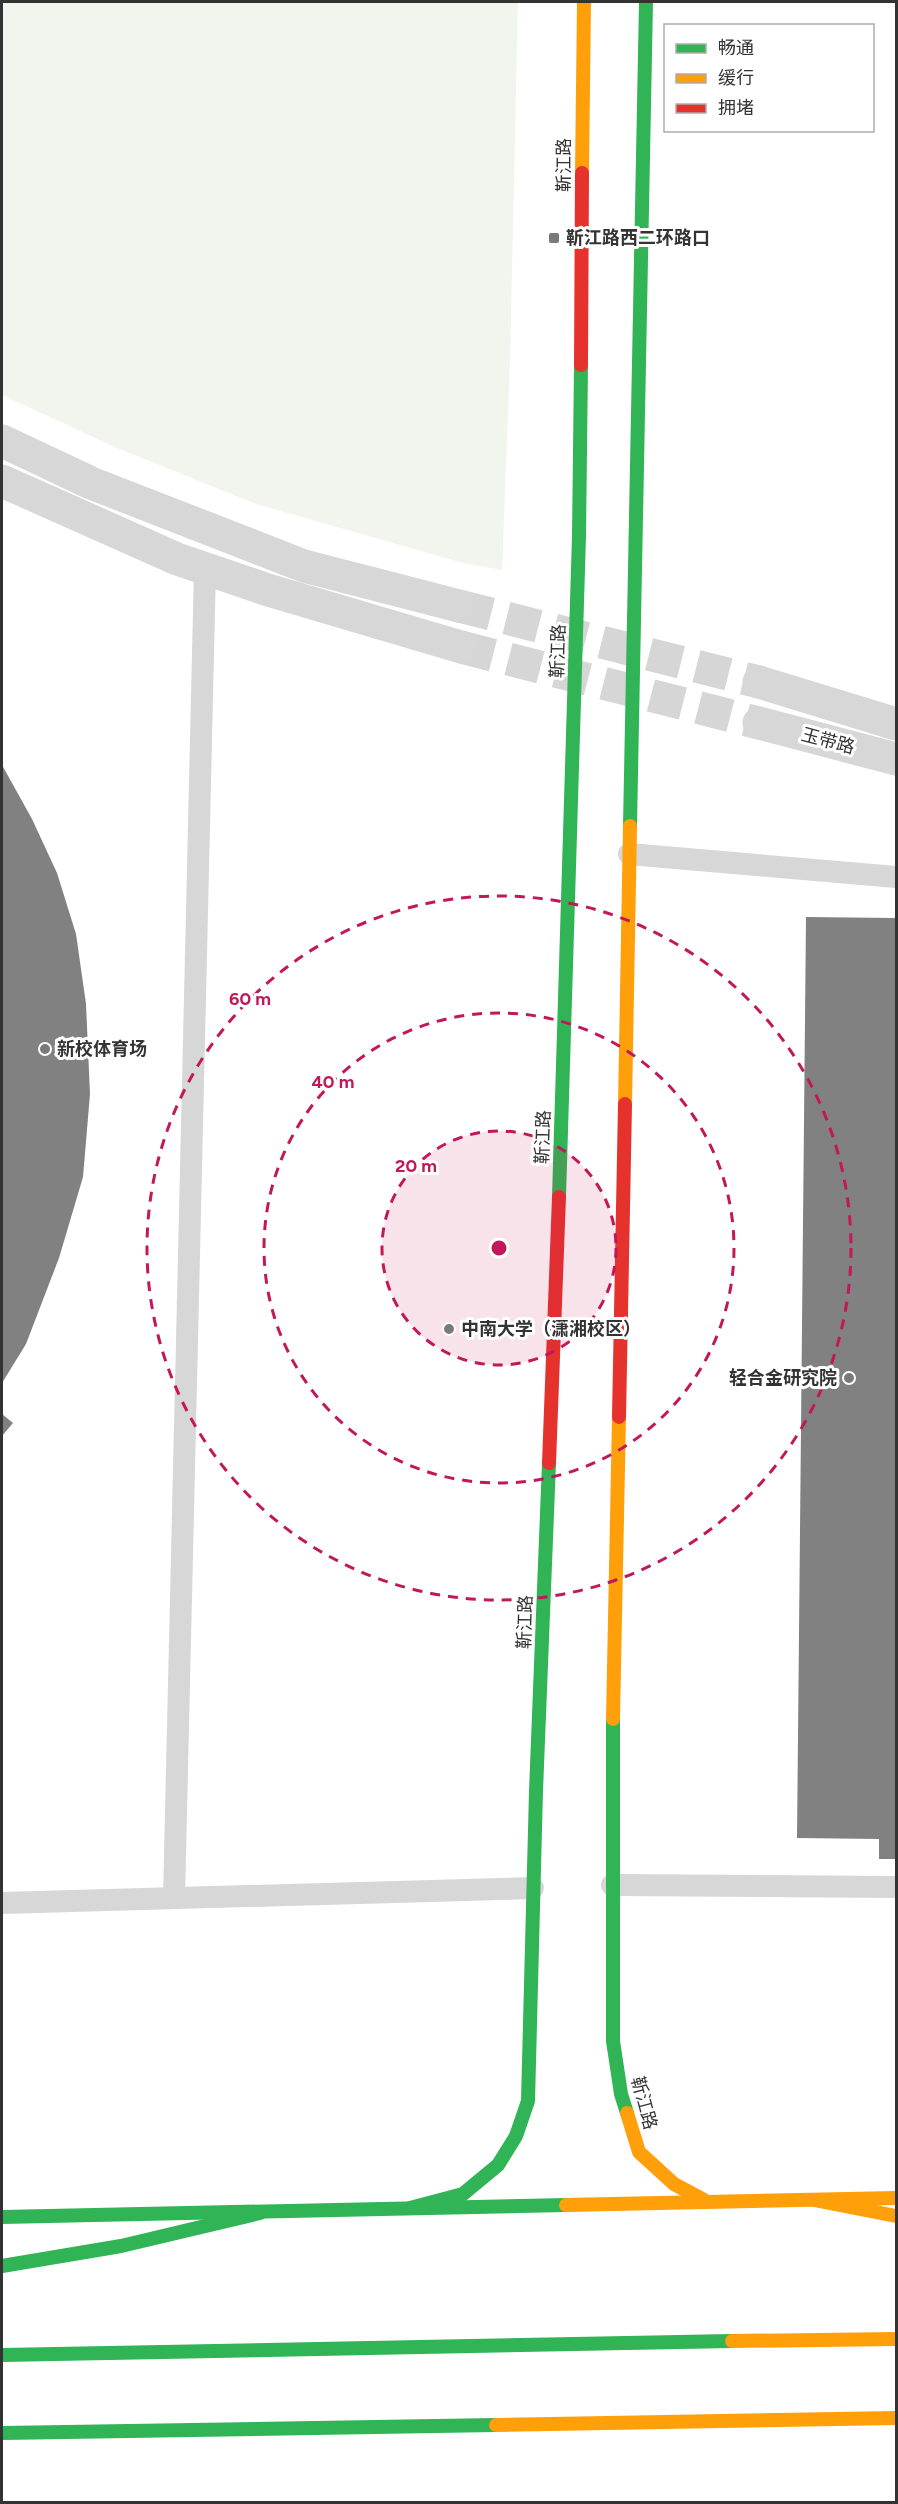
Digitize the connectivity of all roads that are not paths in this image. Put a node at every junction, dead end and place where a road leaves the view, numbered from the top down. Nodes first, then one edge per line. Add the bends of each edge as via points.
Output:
1 (584, 2) edge
2 (646, 2) edge
3 (2, 441) edge
4 (2, 481) edge
5 (205, 568) junction
6 (459, 606) tunnel mouth
7 (461, 647) tunnel mouth
8 (759, 682) tunnel mouth
9 (759, 723) tunnel mouth
10 (897, 724) edge
11 (897, 759) edge
12 (629, 854) junction
13 (897, 877) edge
14 (612, 1885) junction
15 (897, 1887) edge
16 (533, 1888) junction
17 (174, 1898) junction
18 (2, 1903) edge
19 (897, 2198) edge
20 (704, 2200) junction
21 (814, 2200) junction
22 (410, 2208) junction
23 (260, 2213) junction
24 (897, 2216) edge
25 (2, 2217) edge
26 (2, 2266) edge
27 (897, 2339) edge
28 (2, 2355) edge
29 (897, 2418) edge
30 (2, 2433) edge

1 - 16 main road, 靳江路 via 579,536
2 - 12 main road, 靳江路
3 - 6 street via 91,483 304,566
4 - 5 street
5 - 7 street
5 - 17 lane
8 - 10 street
9 - 11 street, 玉带路
12 - 13 lane
12 - 14 main road, 靳江路
14 - 15 lane
14 - 20 main road, 靳江路 via 613,2041 621,2094 639,2152 674,2184
16 - 17 lane
16 - 22 main road, 靳江路 via 528,2101 516,2136 498,2165 463,2194
17 - 18 lane
19 - 21 main road
20 - 21 main road
20 - 22 main road
21 - 24 main road
22 - 23 main road
23 - 25 main road
23 - 26 main road via 121,2246
27 - 28 main road
29 - 30 main road

